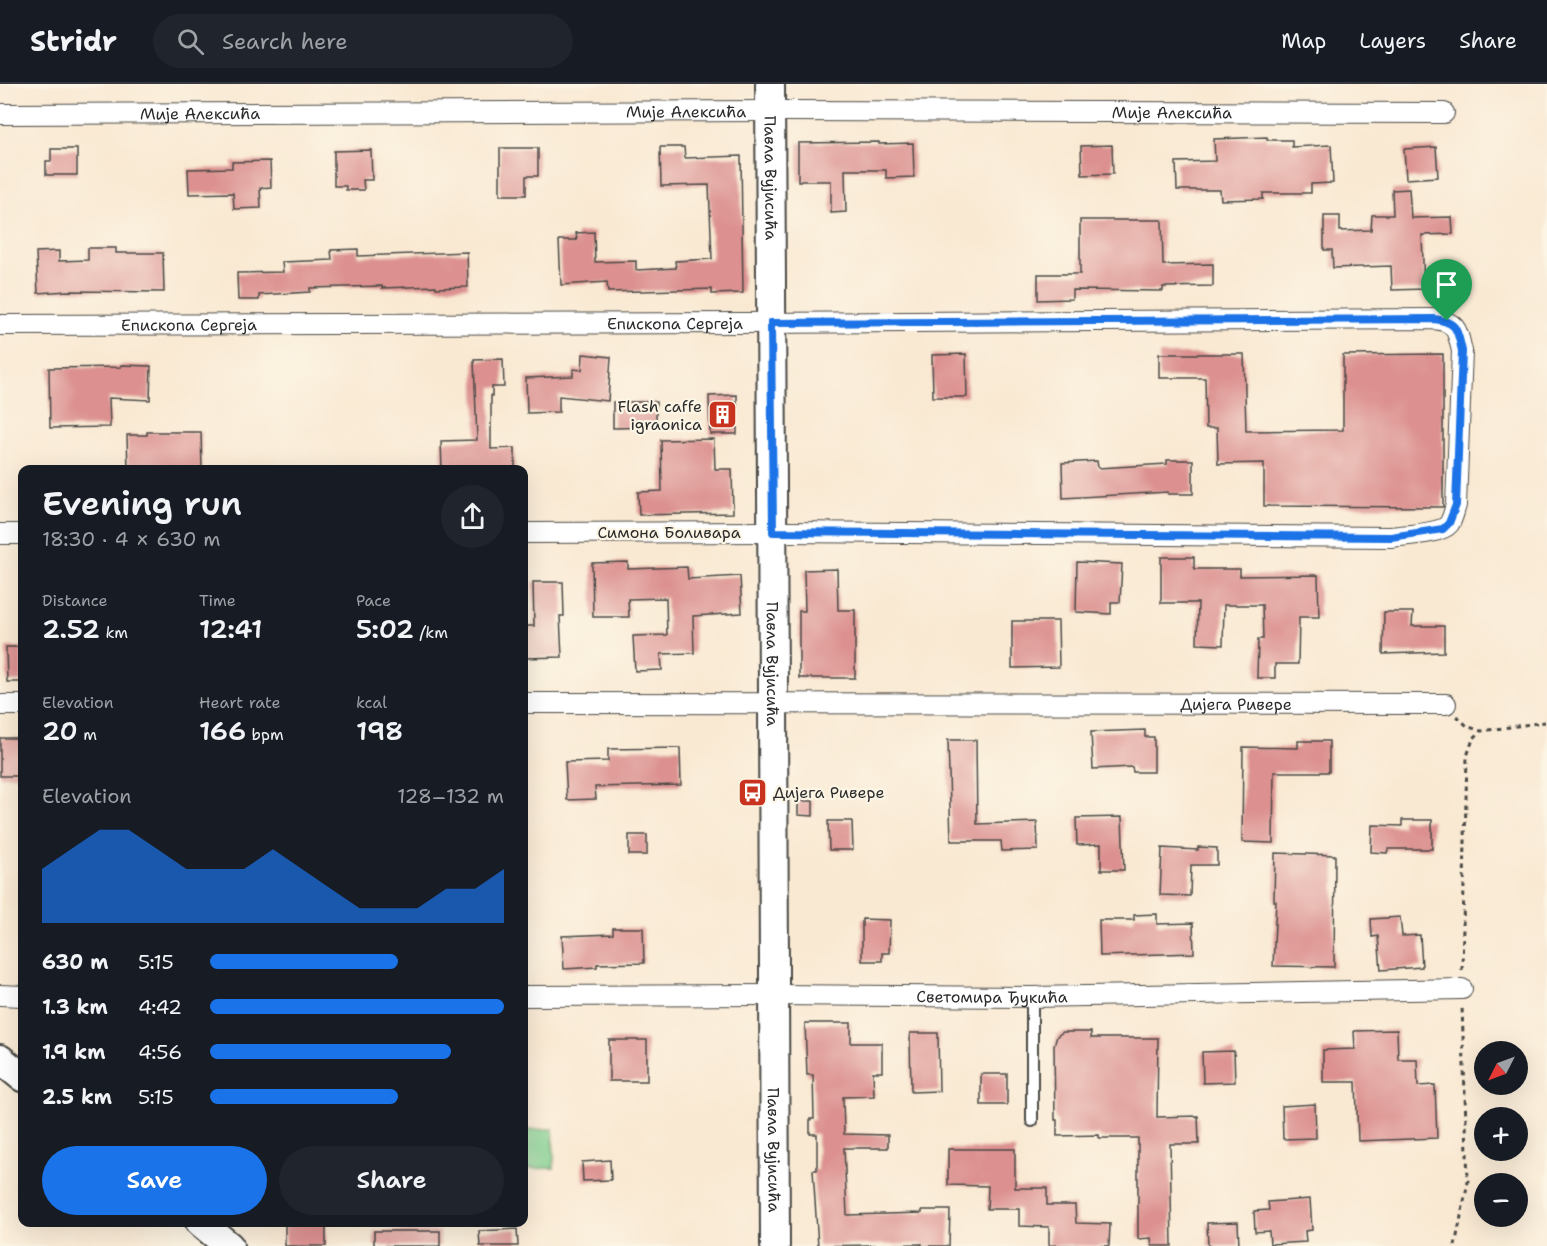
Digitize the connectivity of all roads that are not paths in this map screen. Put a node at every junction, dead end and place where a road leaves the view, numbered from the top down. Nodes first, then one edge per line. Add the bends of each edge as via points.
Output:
1 (770, 98) edge
2 (1444, 113) dead end
3 (0, 114) edge
4 (771, 323) junction
5 (0, 325) edge
6 (1456, 328) joint
7 (773, 532) junction
8 (528, 533) edge
9 (0, 534) edge
10 (18, 534) edge
11 (773, 702) junction
12 (528, 703) edge
13 (1446, 704) road end
14 (0, 705) edge
15 (18, 705) edge
16 (1462, 989) dead end
17 (0, 995) edge
18 (772, 995) junction
19 (18, 996) edge
20 (528, 996) edge
21 (1032, 997) junction
22 (0, 1059) edge
23 (18, 1074) edge
24 (1032, 1121) dead end
25 (206, 1227) edge
26 (229, 1246) edge
27 (775, 1246) edge

1 - 2 street, Мије Алексића
1 - 3 street, Мије Алексића
1 - 4 street, Павла Вујисића
4 - 5 street, Епископа Сергеја
4 - 6 street, Епископа Сергеја via 1434,319 1447,321
4 - 7 street, Павла Вујисића
6 - 7 street, Симона Боливара via 1462,351 1456,505 1443,529 1391,537
7 - 8 street, Симона Боливара
7 - 11 street, Павла Вујисића
9 - 10 street
11 - 12 street, Дијега Ривере
11 - 13 street, Дијега Ривере
11 - 18 street, Павла Вујисића
14 - 15 street
16 - 21 street, Светомира Ђукића
17 - 19 street
18 - 20 street, Светомира Ђукића
18 - 21 street, Светомира Ђукића
18 - 27 street, Павла Вујисића
21 - 24 lane
22 - 23 street
25 - 26 street

